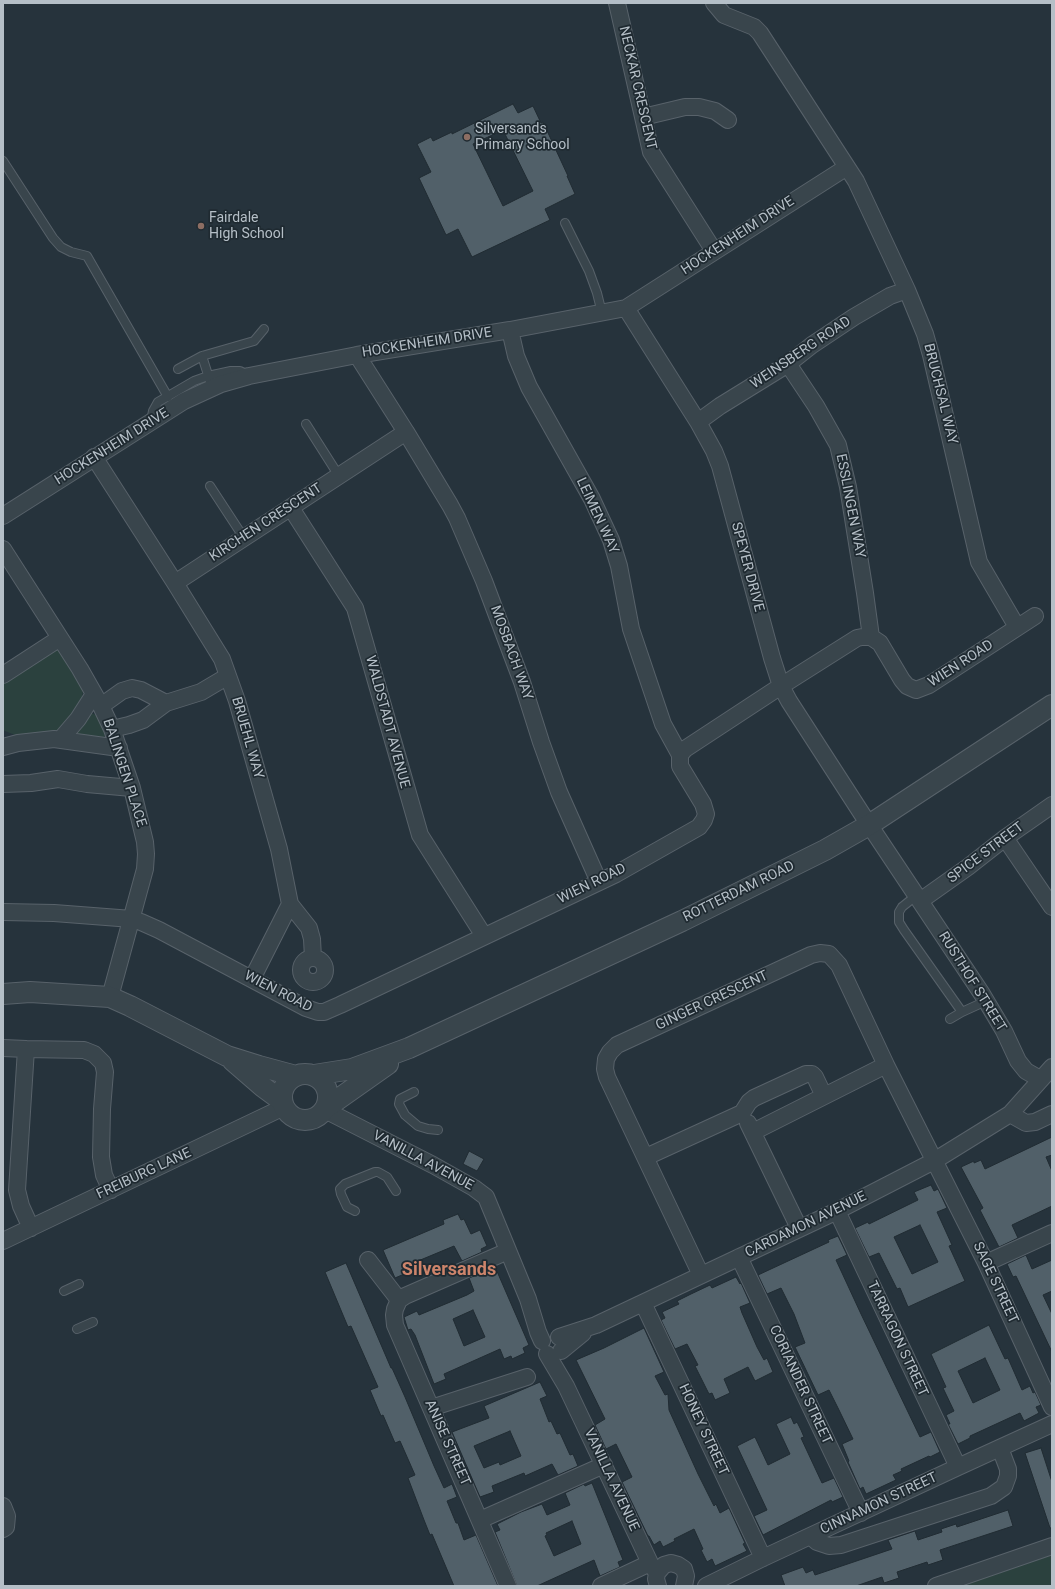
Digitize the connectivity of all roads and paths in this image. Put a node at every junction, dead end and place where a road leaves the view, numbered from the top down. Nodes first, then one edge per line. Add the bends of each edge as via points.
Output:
1 (617, 3) edge
2 (714, 3) edge
3 (643, 117) junction
4 (728, 120) dead end
5 (3, 161) edge
6 (847, 166) junction
7 (565, 223) dead end
8 (714, 252) junction
9 (907, 290) junction
10 (626, 308) junction
11 (602, 313) junction
12 (264, 329) dead end
13 (510, 330) junction
14 (357, 355) junction
15 (202, 356) junction
16 (788, 364) junction
17 (178, 369) dead end
18 (210, 382) junction
19 (168, 396) junction
20 (151, 421) junction
21 (698, 422) junction
22 (306, 424) dead end
23 (406, 432) junction
24 (94, 457) junction
25 (339, 476) junction
26 (210, 486) dead end
27 (291, 508) junction
28 (3, 516) edge
29 (244, 538) junction
30 (3, 550) edge
31 (175, 583) junction
32 (1035, 616) dead end
33 (1017, 627) junction
34 (60, 638) junction
35 (871, 638) junction
36 (3, 675) edge
37 (228, 676) junction
38 (781, 686) junction
39 (98, 700) junction
40 (166, 703) junction
41 (1052, 705) edge
42 (112, 729) junction
43 (60, 740) junction
44 (7, 741) edge
45 (119, 748) junction
46 (680, 755) junction
47 (3, 784) edge
48 (132, 788) junction
49 (1052, 805) edge
50 (869, 825) junction
51 (1005, 838) junction
52 (906, 880) joint
53 (599, 882) junction
54 (918, 898) junction
55 (290, 904) junction
56 (1052, 907) edge
57 (3, 912) edge
58 (132, 920) junction
59 (484, 936) junction
60 (312, 958) dead end
61 (252, 979) junction
62 (3, 994) edge
63 (110, 997) junction
64 (986, 1001) junction
65 (960, 1009) junction
66 (950, 1019) dead end
67 (3, 1048) edge
68 (409, 1048) junction
69 (26, 1049) junction
70 (227, 1056) junction
71 (886, 1065) junction
72 (1052, 1067) edge
73 (305, 1076) junction
74 (1040, 1079) junction
75 (414, 1092) dead end
76 (824, 1096) junction
77 (283, 1104) junction
78 (326, 1109) junction
79 (742, 1113) junction
80 (1010, 1114) junction
81 (1052, 1114) edge
82 (438, 1130) dead end
83 (753, 1132) junction
84 (646, 1157) junction
85 (934, 1161) junction
86 (111, 1190) junction
87 (396, 1191) dead end
88 (837, 1210) junction
89 (355, 1211) dead end
90 (31, 1228) junction
91 (799, 1228) junction
92 (1052, 1233) edge
93 (3, 1241) edge
94 (508, 1251) junction
95 (739, 1257) junction
96 (368, 1260) dead end
97 (986, 1263) junction
98 (701, 1275) junction
99 (79, 1284) dead end
100 (64, 1291) dead end
101 (399, 1300) junction
102 (643, 1302) junction
103 (93, 1322) dead end
104 (77, 1329) dead end
105 (553, 1345) junction
106 (527, 1377) dead end
107 (1052, 1407) edge
108 (431, 1408) junction
109 (1052, 1424) edge
110 (1000, 1448) junction
111 (604, 1465) junction
112 (958, 1466) junction
113 (3, 1506) edge
114 (861, 1513) junction
115 (480, 1520) junction
116 (3, 1529) edge
117 (810, 1536) junction
118 (1052, 1546) edge
119 (763, 1558) junction
120 (655, 1574) edge
121 (508, 1586) edge
122 (601, 1586) edge
123 (684, 1586) edge
124 (706, 1586) edge
125 (936, 1586) edge

1 - 3 street, NECKAR CRESCENT
2 - 6 street via 724,15 754,27 760,33
3 - 4 street via 685,107 696,107 715,111
3 - 8 street, NECKAR CRESCENT via 652,152
5 - 19 lane via 57,242 71,252 87,256
6 - 8 street, HOCKENHEIM DRIVE
6 - 9 street, BRUCHSAL WAY
7 - 11 lane via 589,270
8 - 10 street, HOCKENHEIM DRIVE
9 - 16 street, WEINSBERG ROAD via 869,308
9 - 33 street, BRUCHSAL WAY via 931,355 979,562
10 - 11 street, HOCKENHEIM DRIVE
10 - 21 street, SPEYER DRIVE
11 - 13 street, HOCKENHEIM DRIVE
12 - 15 lane via 254,341
13 - 14 street, HOCKENHEIM DRIVE
13 - 46 street, LEIMEN WAY via 529,387 588,492 611,540 619,566 631,629 663,724
14 - 18 street, HOCKENHEIM DRIVE
14 - 23 street
15 - 17 lane
15 - 18 lane
16 - 21 street, WEINSBERG ROAD
16 - 35 street, ESSLINGEN WAY via 824,418 838,445 849,494
18 - 19 lane via 194,382
18 - 20 street, HOCKENHEIM DRIVE
19 - 20 lane via 154,407
20 - 24 street, HOCKENHEIM DRIVE
21 - 38 street, SPEYER DRIVE via 718,461
22 - 25 lane
23 - 25 street, KIRCHEN CRESCENT
23 - 53 street, MOSBACH WAY via 450,505 484,581 559,792
24 - 28 street, HOCKENHEIM DRIVE
24 - 31 street
25 - 27 street, KIRCHEN CRESCENT
26 - 29 lane
27 - 29 street, KIRCHEN CRESCENT
27 - 59 street, WALDSTADT AVENUE via 355,608 420,835
29 - 31 street, KIRCHEN CRESCENT
30 - 34 street, BALINGEN PLACE
31 - 37 street, BRUEHL WAY via 218,652
32 - 33 street, WIEN ROAD
33 - 35 street, WIEN ROAD via 928,685 916,690 902,680 880,643
34 - 36 street
34 - 39 street, BALINGEN PLACE
35 - 38 street via 857,638
37 - 40 street via 201,692
37 - 55 street, BRUEHL WAY via 279,849
38 - 46 street via 690,745
38 - 50 street, SPEYER DRIVE
39 - 40 street via 132,688
39 - 42 street, BALINGEN PLACE
39 - 43 street
40 - 42 street via 144,720
41 - 50 street, ROTTERDAM ROAD
42 - 45 street, BALINGEN PLACE
43 - 44 street
43 - 45 street
45 - 48 street, BALINGEN PLACE
46 - 53 street, WIEN ROAD via 680,766 706,814 704,820 699,827
47 - 48 street via 58,779
48 - 58 street, BALINGEN PLACE via 146,854 145,869
49 - 51 street, SPICE STREET
50 - 52 street, SPEYER DRIVE
50 - 68 street, ROTTERDAM ROAD via 825,850 682,921
51 - 54 street, SPICE STREET via 968,867
51 - 56 street
52 - 54 street, RUSTHOF STREET
53 - 59 street, WIEN ROAD
54 - 64 street, RUSTHOF STREET
54 - 65 lane via 902,907 899,922
55 - 60 street, BRUEHL WAY via 309,928
55 - 61 street
57 - 58 street, WIEN ROAD via 54,913
58 - 61 street, WIEN ROAD via 159,930
58 - 63 street, BALINGEN PLACE
59 - 61 street, WIEN ROAD via 324,1012 306,1008
62 - 63 street via 30,992
63 - 70 street
64 - 65 lane
64 - 74 street, RUSTHOF STREET via 1022,1066
65 - 66 lane
67 - 69 street
68 - 73 street, ROTTERDAM ROAD via 356,1067
68 - 78 street, ROTTERDAM ROAD
69 - 86 street via 84,1050 94,1054 103,1064 105,1072 101,1164
69 - 90 street via 17,1190 23,1213
70 - 73 street
70 - 77 street
71 - 76 street
71 - 84 street, GINGER CRESCENT via 839,965 829,954 810,955 617,1045 610,1052 605,1063 607,1077
71 - 85 street, GINGER CRESCENT
72 - 74 street, CARDAMON AVENUE
73 - 77 street via 288,1082 282,1096
73 - 78 street via 324,1083 329,1094
74 - 80 street, CARDAMON AVENUE
75 - 82 lane via 400,1099 399,1104 418,1126
76 - 79 street via 815,1076 807,1073 754,1098
76 - 83 street
77 - 78 street via 294,1118 305,1121 316,1118
77 - 86 street, FREIBURG LANE
78 - 94 street, VANILLA AVENUE via 482,1193
79 - 83 street
79 - 84 street
80 - 81 street via 1029,1124
80 - 85 street, CARDAMON AVENUE
83 - 91 street
84 - 98 street, GINGER CRESCENT
85 - 88 street, CARDAMON AVENUE
85 - 97 street, SAGE STREET
86 - 90 street, FREIBURG LANE
87 - 89 lane via 387,1177 378,1172 345,1184 340,1189 341,1194 347,1207
88 - 91 street, CARDAMON AVENUE
88 - 112 street, TARRAGON STREET
90 - 93 street, FREIBURG LANE
91 - 95 street, CARDAMON AVENUE
92 - 97 street
94 - 101 street via 420,1288
94 - 105 street, VANILLA AVENUE via 528,1299 538,1332
95 - 98 street, CARDAMON AVENUE
95 - 114 street, CORIANDER STREET
96 - 101 street
97 - 107 street, SAGE STREET
98 - 102 street, CARDAMON AVENUE
99 - 100 lane
101 - 108 street, ANISE STREET via 394,1315 395,1324
102 - 105 street, CARDAMON AVENUE
102 - 119 street, HONEY STREET
103 - 104 lane
105 - 111 street, VANILLA AVENUE via 566,1386
106 - 108 street
108 - 115 street, ANISE STREET
109 - 110 street, CINNAMON STREET
110 - 112 street, CINNAMON STREET
110 - 117 street via 1008,1476 1004,1486 992,1496 841,1545 824,1545
111 - 115 street
111 - 120 street, VANILLA AVENUE
112 - 114 street, CINNAMON STREET
113 - 116 street via 7,1516 6,1527
114 - 117 street, CINNAMON STREET
115 - 121 street, ANISE STREET
117 - 119 street, CINNAMON STREET
118 - 125 street
119 - 124 street, CINNAMON STREET
120 - 122 street
120 - 123 street via 668,1563 678,1565 684,1569

